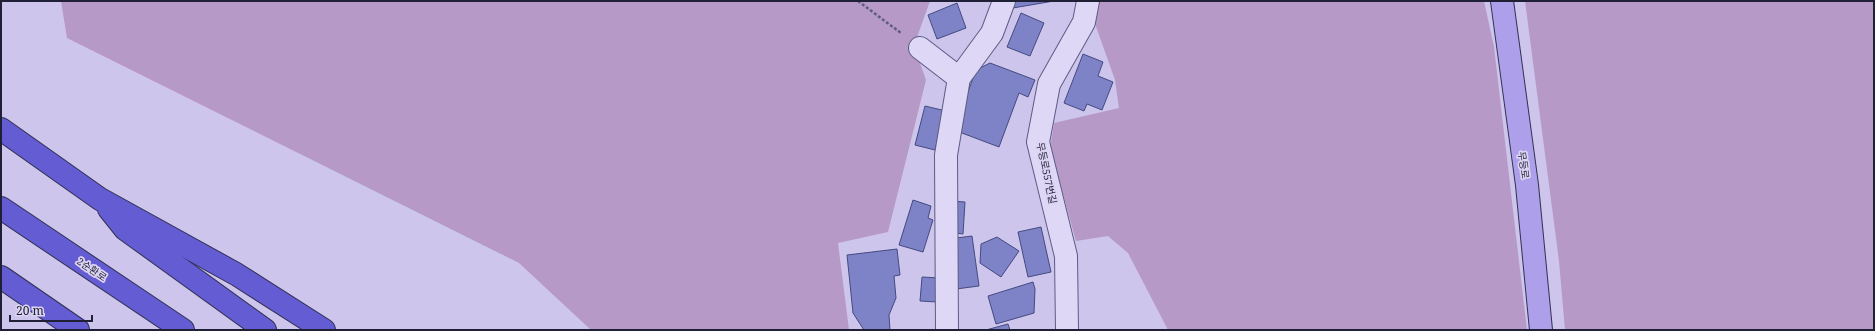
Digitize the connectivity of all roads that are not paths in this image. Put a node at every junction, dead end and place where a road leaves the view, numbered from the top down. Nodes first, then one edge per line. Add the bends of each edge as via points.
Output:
1 (1004, 1) edge
2 (1088, 1) edge
3 (1502, 1) edge
4 (920, 48) road end
5 (959, 78) junction
6 (1, 129) edge
7 (100, 199) junction
8 (1, 208) edge
9 (1, 277) edge
10 (78, 330) edge
11 (182, 330) edge
12 (265, 330) edge
13 (324, 330) edge
14 (947, 330) edge
15 (1067, 330) edge
16 (1541, 330) edge

1 - 5 street via 992,33
2 - 15 street, 무등로557번길 via 1084,22 1050,84 1038,142 1066,256
3 - 16 main road, 무등로 via 1527,185
4 - 5 street
5 - 14 street via 946,155
6 - 7 highway
7 - 12 highway via 125,229
7 - 13 highway via 236,274
8 - 11 highway, 2순환로
9 - 10 highway

